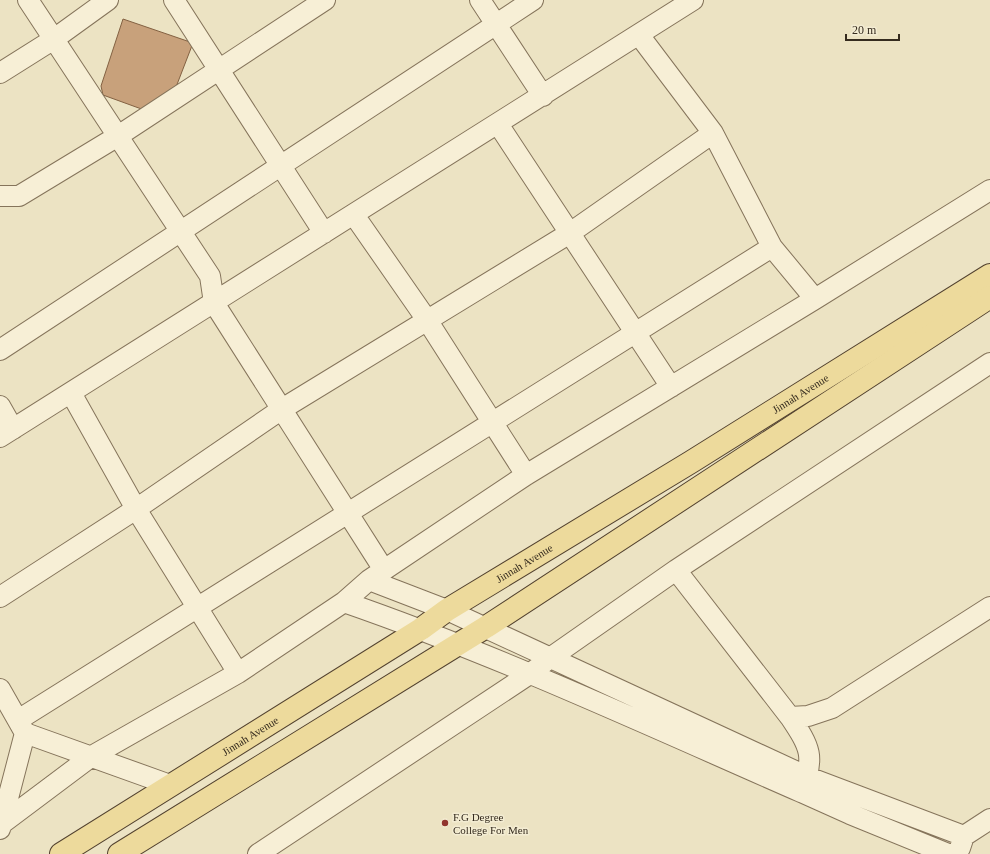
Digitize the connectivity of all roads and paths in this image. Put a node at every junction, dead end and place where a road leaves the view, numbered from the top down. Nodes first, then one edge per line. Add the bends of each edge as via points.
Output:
1 (28, 0) edge
2 (108, 0) edge
3 (174, 0) edge
4 (325, 0) edge
5 (480, 0) edge
6 (533, 0) edge
7 (693, 0) edge
8 (495, 24) junction
9 (639, 35) junction
10 (54, 39) junction
11 (218, 69) junction
12 (0, 73) edge
13 (543, 96) junction
14 (498, 124) junction
15 (713, 133) junction
16 (118, 136) junction
17 (281, 166) junction
18 (990, 190) edge
19 (0, 196) edge
20 (354, 215) junction
21 (181, 231) junction
22 (324, 233) junction
23 (570, 233) junction
24 (772, 247) junction
25 (990, 275) edge
26 (990, 297) edge
27 (816, 299) junction
28 (214, 303) junction
29 (427, 320) junction
30 (635, 333) junction
31 (0, 350) edge
32 (990, 363) edge
33 (671, 387) junction
34 (71, 393) junction
35 (0, 406) edge
36 (282, 409) junction
37 (492, 422) junction
38 (7, 433) edge
39 (526, 475) junction
40 (136, 509) junction
41 (348, 512) junction
42 (676, 570) junction
43 (376, 575) junction
44 (0, 596) edge
45 (344, 602) junction
46 (198, 606) junction
47 (990, 607) edge
48 (447, 610) junction
49 (486, 627) junction
50 (421, 629) junction
51 (456, 644) junction
52 (550, 658) junction
53 (238, 673) junction
54 (531, 673) junction
55 (0, 689) edge
56 (790, 717) junction
57 (22, 727) junction
58 (92, 756) junction
59 (170, 784) junction
60 (805, 784) junction
61 (990, 819) edge
62 (0, 827) edge
63 (961, 845) edge
64 (61, 854) edge
65 (118, 854) edge
66 (258, 854) edge
67 (948, 854) edge

1 - 10 street
2 - 10 street
3 - 11 street
4 - 11 street
5 - 8 street
6 - 8 street
7 - 9 street
8 - 13 street
8 - 17 street
9 - 13 street
9 - 15 street
10 - 12 street
10 - 16 street
11 - 16 street
11 - 17 street
13 - 14 street
14 - 20 street
14 - 23 street
15 - 23 street
15 - 24 street
16 - 19 street via 19,196
16 - 21 street
17 - 21 street
17 - 22 street
18 - 27 street
20 - 22 street
20 - 29 street
21 - 28 street via 210,276
21 - 31 street
22 - 28 street
23 - 29 street
23 - 30 street
24 - 27 street
24 - 30 street
25 - 48 main road, Jinnah Avenue via 691,462
26 - 49 main road, Jinnah Avenue
27 - 33 street
28 - 34 street
28 - 36 street
29 - 36 street
29 - 37 street
30 - 33 street
30 - 37 street
32 - 42 street
33 - 39 street
34 - 38 street
34 - 40 street
35 - 38 street
36 - 40 street
36 - 41 street
37 - 39 street
37 - 41 street
39 - 43 street
40 - 44 street
40 - 46 street
41 - 43 street
41 - 46 street
42 - 52 street
42 - 56 street
43 - 45 street
43 - 48 street
45 - 50 street
45 - 53 street
46 - 53 street
46 - 57 street
47 - 56 street via 832,708 808,716
48 - 49 street
48 - 50 main road, Jinnah Avenue
49 - 51 main road, Jinnah Avenue
49 - 52 street
50 - 51 street
50 - 59 main road, Jinnah Avenue
51 - 54 street
51 - 65 main road, Jinnah Avenue
52 - 54 street
52 - 60 street
53 - 58 street
54 - 60 street
54 - 66 street
55 - 57 street
56 - 60 street via 806,741 810,759
57 - 58 street
57 - 62 street
58 - 59 street
58 - 62 street
59 - 64 main road, Jinnah Avenue
60 - 63 street
60 - 67 street via 850,814
61 - 63 street

